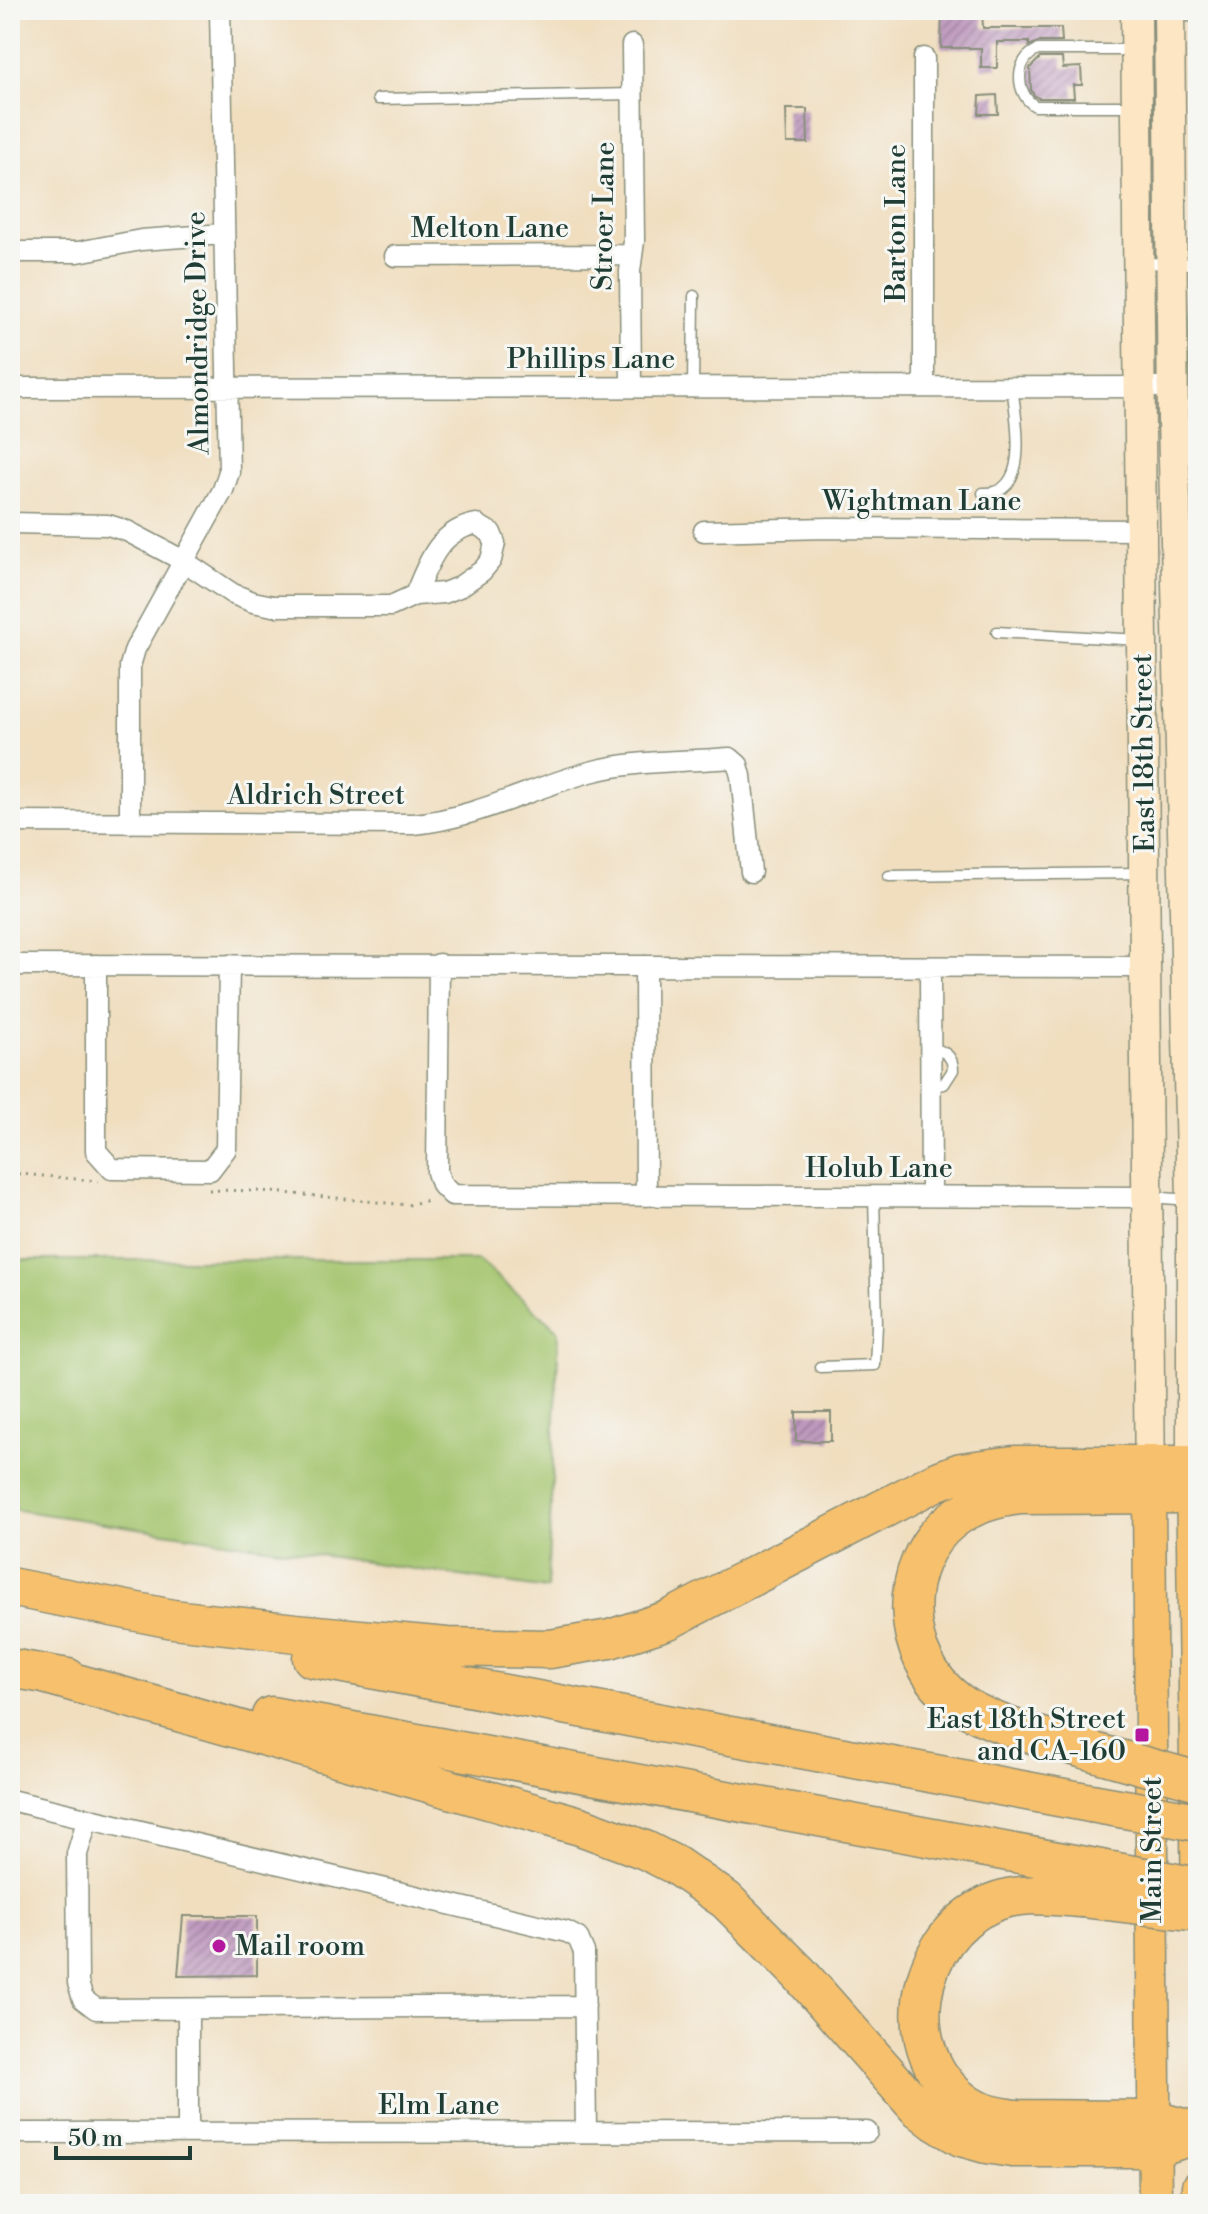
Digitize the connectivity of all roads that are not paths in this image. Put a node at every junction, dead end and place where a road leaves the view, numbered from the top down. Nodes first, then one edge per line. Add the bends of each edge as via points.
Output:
1 (220, 10) edge
2 (1136, 10) edge
3 (1179, 14) edge
4 (632, 45) dead end
5 (1136, 49) junction
6 (924, 58) dead end
7 (633, 94) junction
8 (378, 99) dead end
9 (1137, 106) junction
10 (224, 234) junction
11 (10, 252) edge
12 (632, 255) junction
13 (395, 256) dead end
14 (1138, 263) junction
15 (1184, 264) edge
16 (694, 296) dead end
17 (631, 387) junction
18 (693, 387) junction
19 (924, 387) junction
20 (1012, 387) junction
21 (1139, 387) junction
22 (1173, 387) junction
23 (10, 388) edge
24 (227, 388) junction
25 (983, 493) dead end
26 (10, 523) edge
27 (1141, 530) junction
28 (704, 531) dead end
29 (182, 560) junction
30 (415, 595) dead end
31 (997, 632) dead end
32 (1142, 640) junction
33 (10, 822) edge
34 (130, 823) junction
35 (751, 872) dead end
36 (1145, 873) junction
37 (889, 876) dead end
38 (439, 964) junction
39 (10, 965) edge
40 (96, 965) junction
41 (229, 965) junction
42 (645, 966) junction
43 (1146, 967) junction
44 (930, 968) junction
45 (874, 1195) junction
46 (646, 1196) junction
47 (931, 1196) junction
48 (1148, 1197) junction
49 (1195, 1200) edge
50 (820, 1367) dead end
51 (1195, 1480) edge
52 (1150, 1481) junction
53 (10, 1587) edge
54 (10, 1602) edge
55 (27, 1671) edge
56 (1198, 1781) edge
57 (10, 1800) edge
58 (88, 1818) junction
59 (1198, 1822) edge
60 (1086, 1883) junction
61 (1198, 1887) edge
62 (1198, 1912) edge
63 (1198, 1924) edge
64 (585, 2006) junction
65 (188, 2009) junction
66 (586, 2132) junction
67 (867, 2132) dead end
68 (10, 2133) edge
69 (188, 2133) junction
70 (1198, 2133) edge
71 (1154, 2134) junction
72 (1198, 2186) edge
73 (1155, 2204) edge
74 (1197, 2204) edge

1 - 10 street, Almondridge Drive
2 - 5 main road, East 18th Street
3 - 15 main road, East 18th Street
4 - 7 street, Stroer Lane
5 - 9 main road, East 18th Street
5 - 9 lane via 1038,50 1021,63 1021,90 1035,106
6 - 19 street, Barton Lane
7 - 8 lane
7 - 12 street, Stroer Lane
9 - 14 main road, East 18th Street
10 - 11 street via 141,240 78,252
10 - 24 street, Almondridge Drive
12 - 13 street, Melton Lane
12 - 17 street, Stroer Lane
14 - 15 lane
14 - 21 main road, East 18th Street
15 - 22 main road, East 18th Street
16 - 18 lane
17 - 18 street, Phillips Lane
17 - 24 street, Phillips Lane
18 - 19 street, Phillips Lane
19 - 20 street, Phillips Lane
20 - 21 street, Phillips Lane
20 - 25 lane via 1014,476 1004,489
21 - 22 street, Phillips Lane
21 - 27 main road, East 18th Street
22 - 49 main road, East 18th Street
23 - 24 street, Phillips Lane
24 - 29 street, Almondridge Drive via 229,472
26 - 29 street via 108,525
27 - 28 street, Wightman Lane
27 - 32 main road, East 18th Street
29 - 30 street via 233,594 273,606 391,606
29 - 34 street, Almondridge Drive via 130,666
31 - 32 lane
32 - 36 main road, East 18th Street
33 - 34 street, Aldrich Street
34 - 35 street, Aldrich Street via 443,821 613,767 730,758 741,776
36 - 37 lane
36 - 43 main road, East 18th Street
38 - 41 street
38 - 42 street
38 - 46 street, Holub Lane via 441,1184 452,1195
39 - 40 street
40 - 41 street
40 - 41 street via 96,1151 112,1169 210,1170 226,1149
42 - 44 street
42 - 46 street
43 - 44 street
43 - 48 main road, East 18th Street
44 - 47 street
45 - 46 street, Holub Lane
45 - 47 street, Holub Lane
45 - 50 lane via 875,1365
47 - 48 street, Holub Lane
48 - 49 lane
48 - 52 main road, East 18th Street
49 - 51 main road, East 18th Street
51 - 52 highway
51 - 63 main road, Main Street
52 - 53 highway via 1014,1465 961,1472 668,1620 610,1639 550,1649 460,1648 320,1636 173,1619
52 - 56 highway, bridge via 993,1499 952,1520 920,1560 910,1613 922,1660 957,1702 1008,1724
52 - 71 main road, Main Street
54 - 59 highway, bridge
55 - 60 highway
55 - 71 highway via 580,1826 645,1850 701,1882 750,1922 897,2087 961,2137 1012,2148
57 - 58 street
58 - 64 street via 567,1932 578,1938 584,1952
58 - 65 street via 77,1854 78,1983 83,1999 96,2009
60 - 61 highway, bridge
60 - 62 highway, bridge
60 - 71 highway via 984,1907 955,1927 929,1967 920,2016 923,2040 949,2088 991,2115
64 - 65 street
64 - 66 street
65 - 69 street
66 - 67 street, Elm Lane
66 - 69 street, Elm Lane
68 - 69 street, Elm Lane
70 - 71 highway
71 - 73 main road, Main Street
72 - 74 main road

